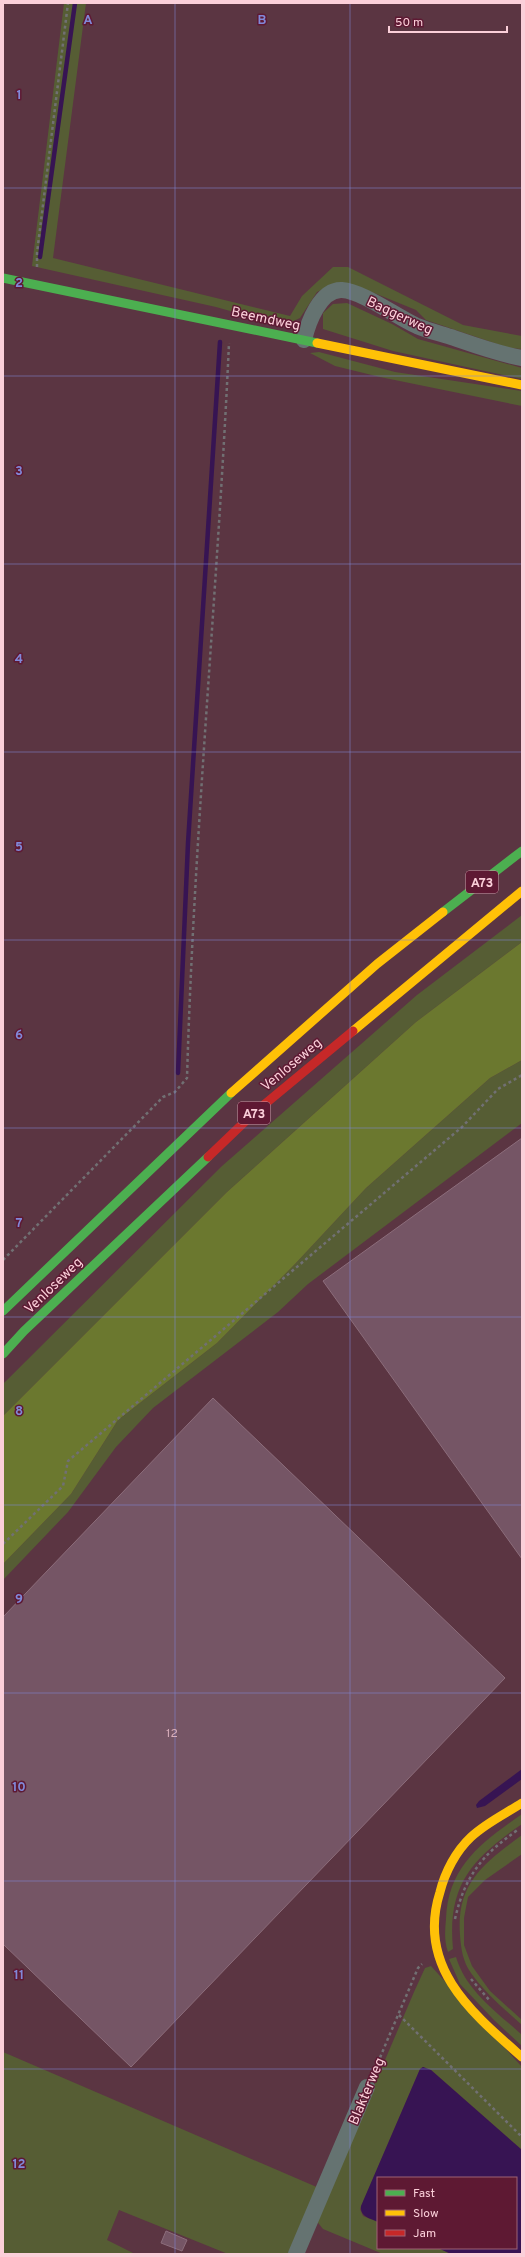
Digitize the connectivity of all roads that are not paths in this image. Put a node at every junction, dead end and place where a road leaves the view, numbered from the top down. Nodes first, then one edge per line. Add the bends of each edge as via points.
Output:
1 (3, 278) edge
2 (304, 340) junction
3 (522, 358) edge
4 (522, 385) edge
5 (522, 851) edge
6 (522, 891) edge
7 (3, 1311) edge
8 (3, 1354) edge
9 (522, 1804) edge
10 (522, 2057) edge
11 (368, 2087) road end
12 (296, 2254) edge

1 - 2 main road, Beemdweg
2 - 3 street, Baggerweg via 308,324 320,304 328,295 341,290 357,294 418,326 504,355
2 - 4 main road, Beemdweg
5 - 7 main road, Venloseweg / A73 via 378,964 231,1093
6 - 8 main road, Venloseweg / A73 via 254,1113 24,1331
9 - 10 main road via 471,1837 449,1866 438,1890 434,1921 440,1958 450,1983 470,2010
11 - 12 street, Blakterweg

